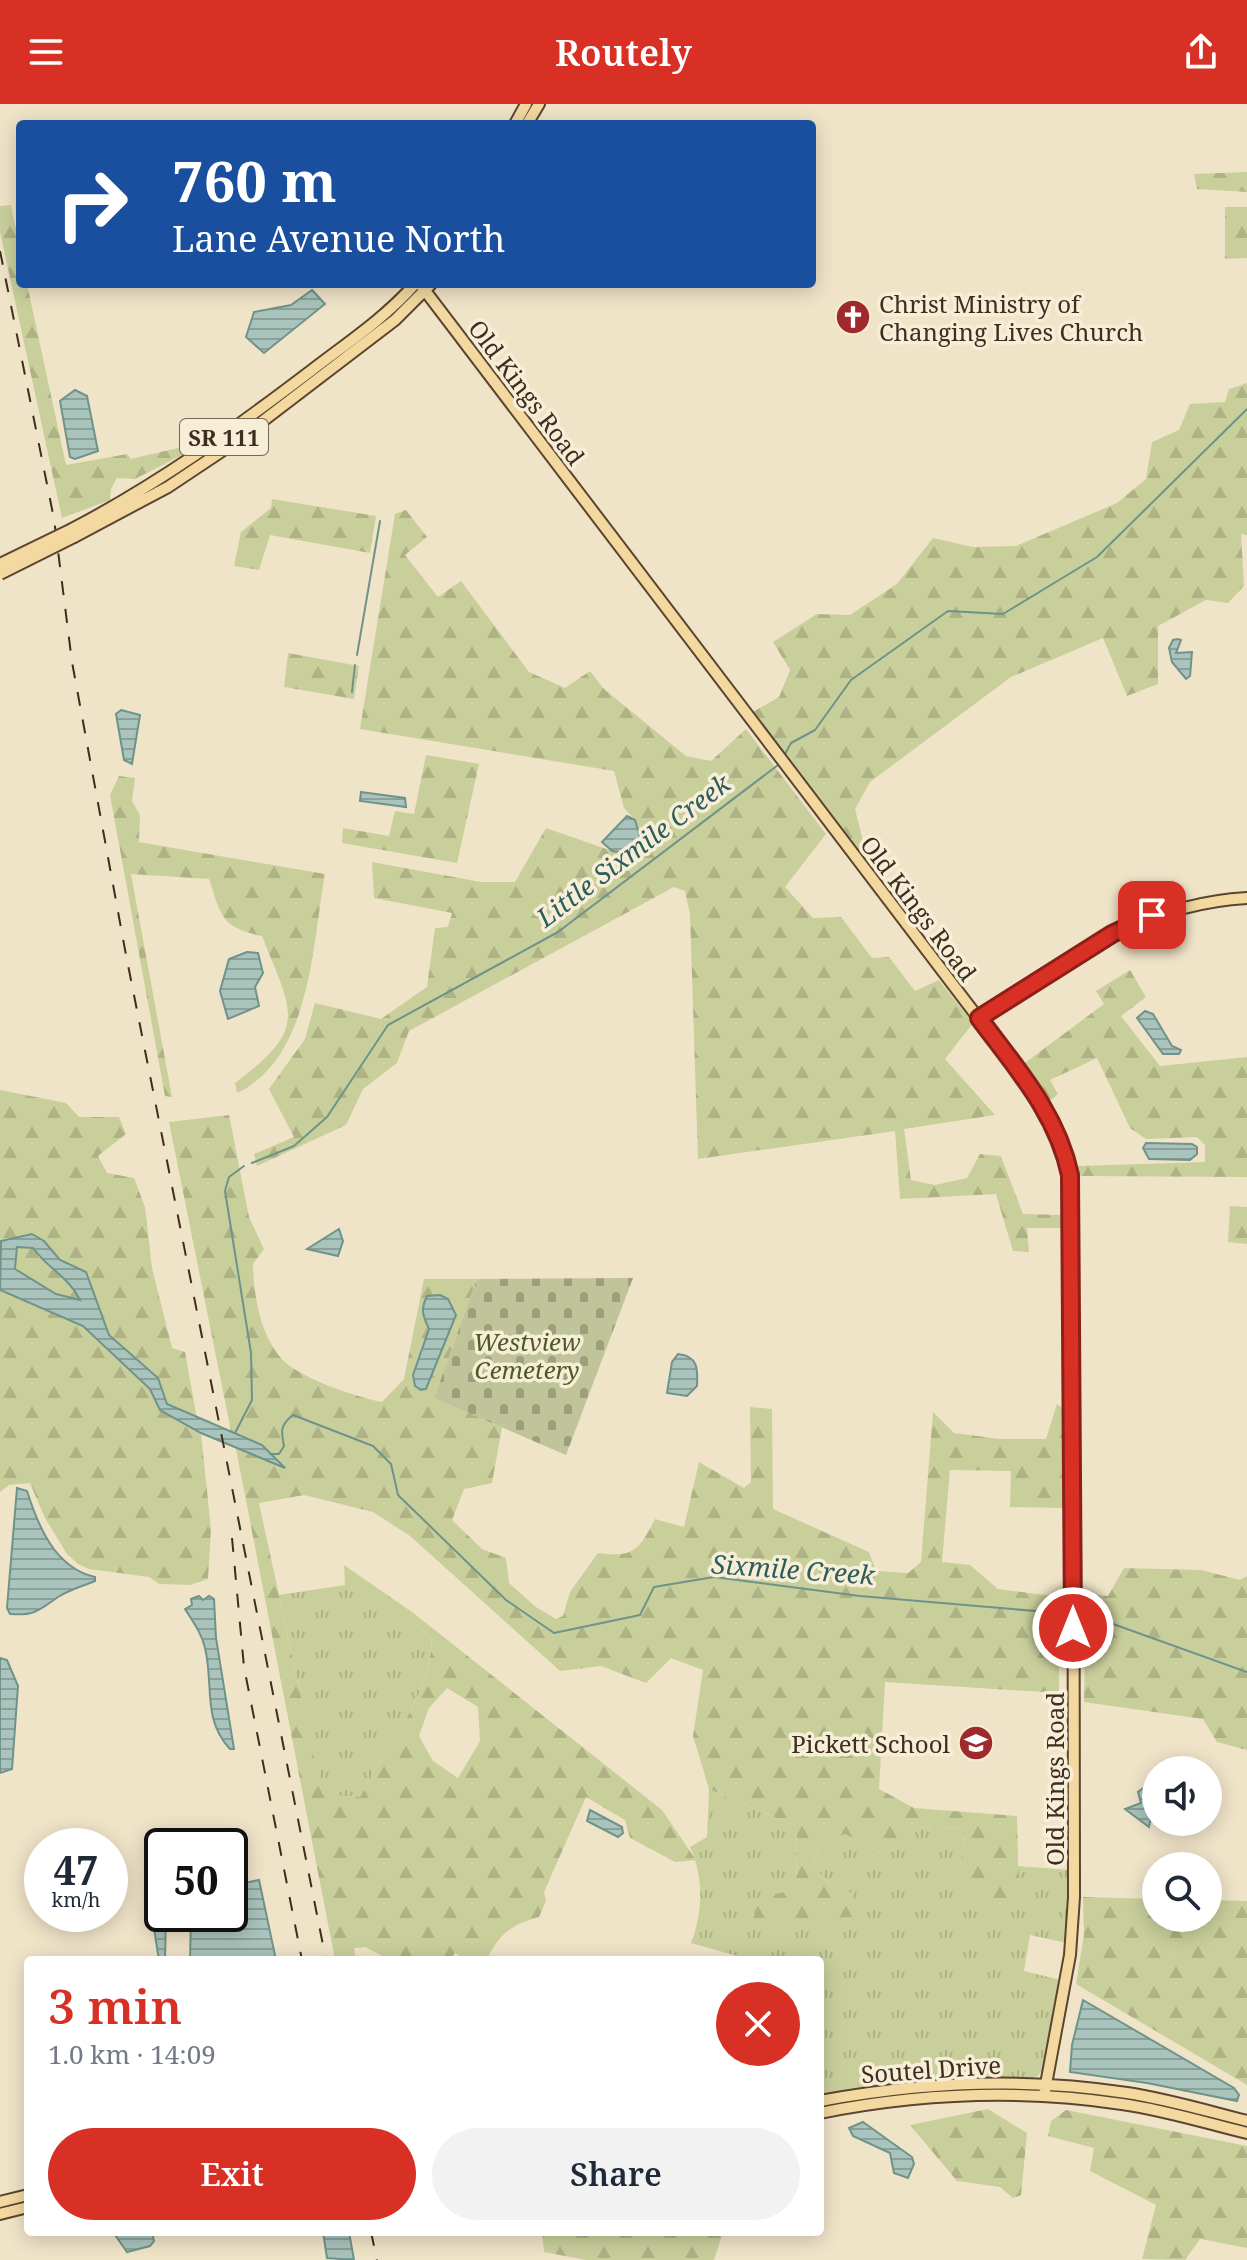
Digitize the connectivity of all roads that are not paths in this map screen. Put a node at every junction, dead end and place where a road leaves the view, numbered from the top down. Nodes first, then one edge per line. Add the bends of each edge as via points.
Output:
1 (420, 288) edge
2 (425, 288) edge
3 (73, 533) junction
4 (0, 564) edge
5 (0, 574) edge
6 (1247, 898) edge
7 (979, 1018) junction
8 (1045, 2090) junction
9 (824, 2100) edge
10 (824, 2112) edge
11 (1247, 2121) edge
12 (1247, 2133) edge
13 (24, 2196) edge
14 (0, 2202) edge
15 (24, 2208) edge
16 (0, 2214) edge

1 - 3 main road, SR 111 via 207,450
2 - 7 main road, Old Kings Road
3 - 4 main road, SR 111, bridge
3 - 5 main road, SR 111, bridge
6 - 7 main road via 1188,905 1132,924
7 - 8 main road, Old Kings Road via 1044,1106 1070,1175 1073,1928
8 - 9 main road, Soutel Drive via 927,2085
8 - 10 main road, Soutel Drive via 924,2097
8 - 11 main road via 1127,2093
8 - 12 main road
13 - 14 main road
15 - 16 main road

